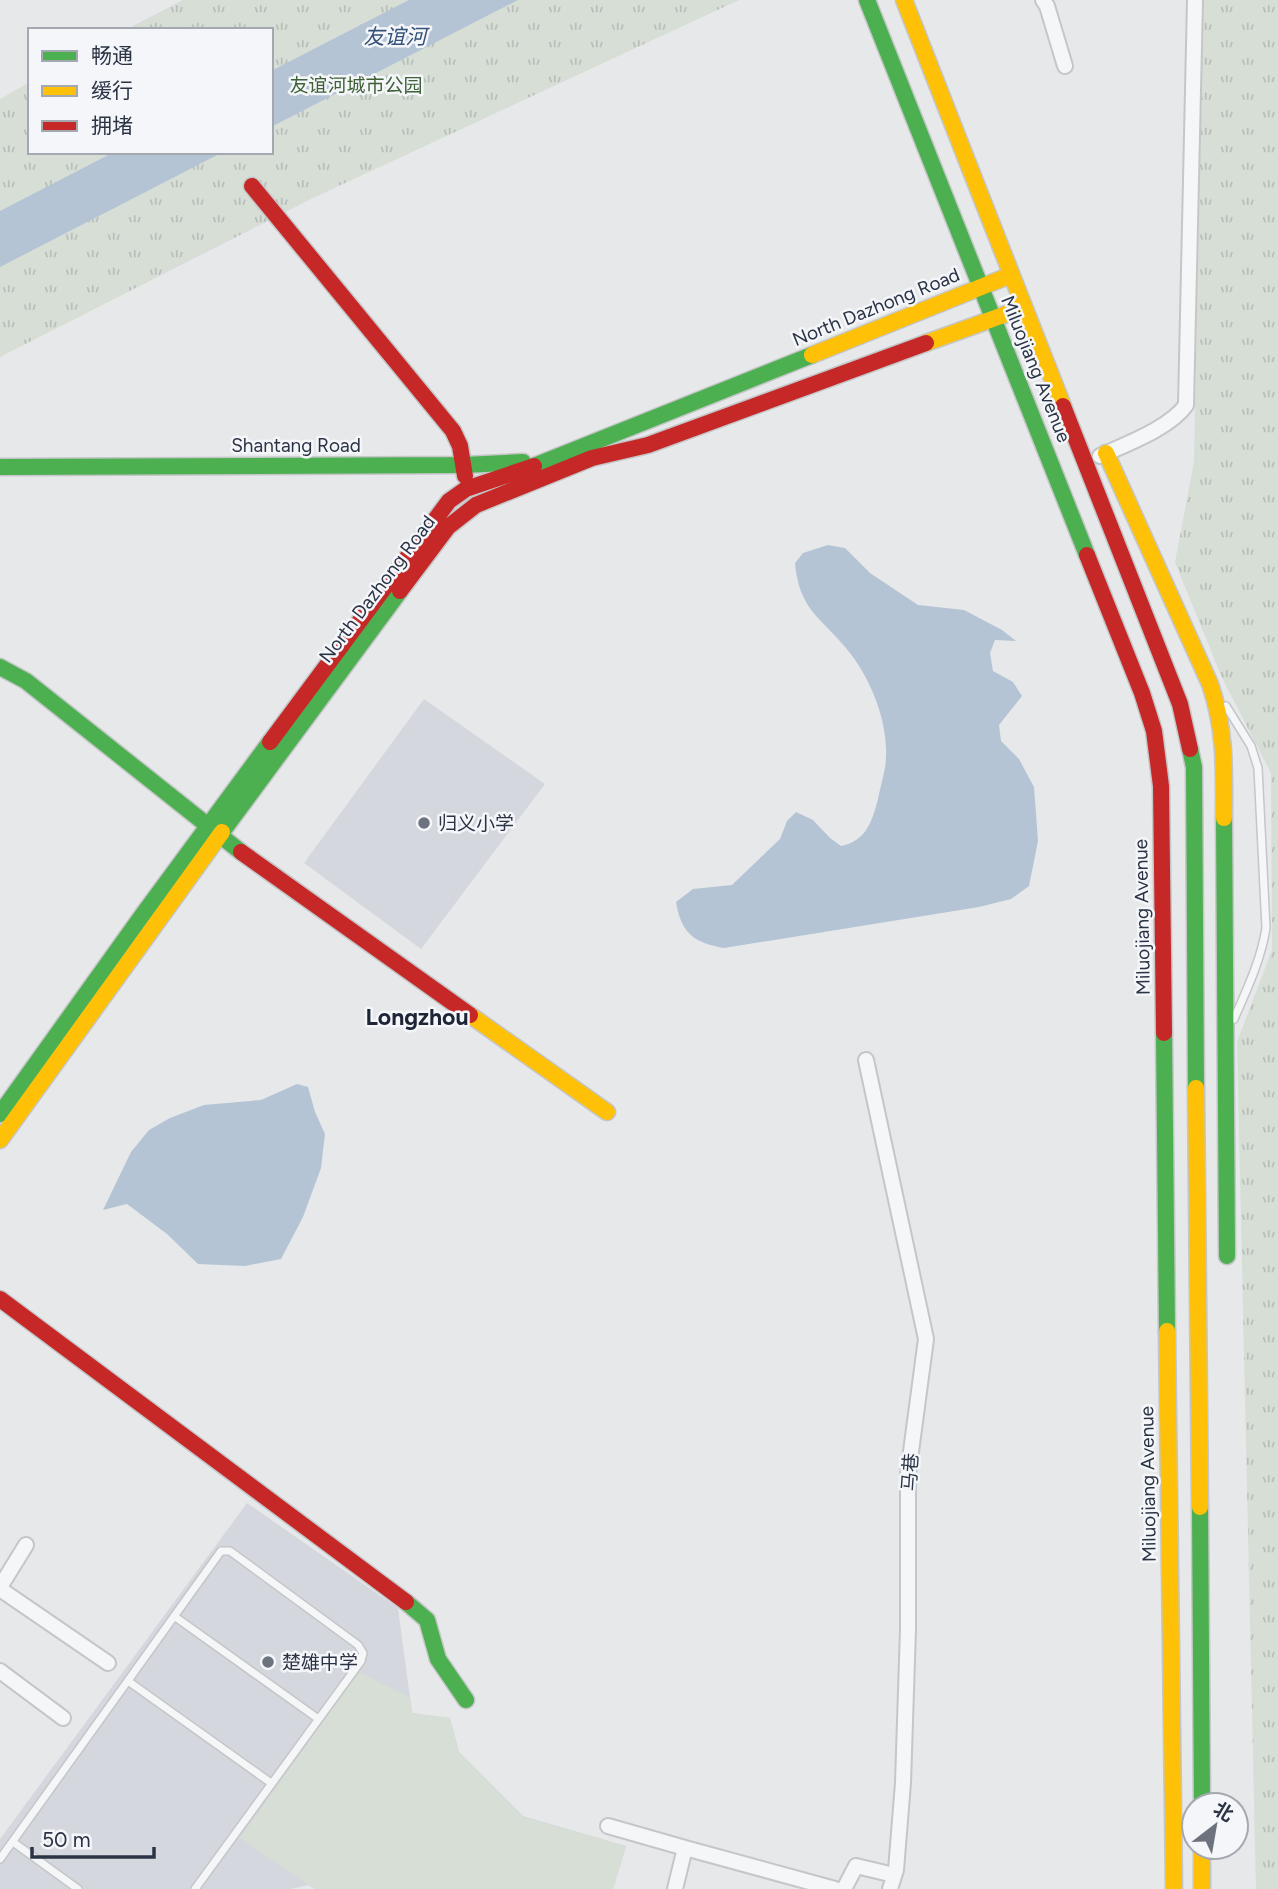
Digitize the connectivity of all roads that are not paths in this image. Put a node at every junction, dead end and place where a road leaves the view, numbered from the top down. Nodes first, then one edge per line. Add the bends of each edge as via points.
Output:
1 (867, 0) edge
2 (904, 0) edge
3 (1042, 0) edge
4 (1195, 0) edge
5 (1065, 66) dead end
6 (252, 186) dead end
7 (1012, 275) junction
8 (981, 287) junction
9 (1023, 308) junction
10 (994, 318) junction
11 (1106, 453) junction
12 (1085, 463) junction
13 (553, 466) junction
14 (0, 467) edge
15 (465, 476) junction
16 (0, 481) edge
17 (448, 527) junction
18 (0, 667) edge
19 (1210, 684) junction
20 (213, 832) junction
21 (1226, 1039) junction
22 (866, 1060) dead end
23 (607, 1112) dead end
24 (0, 1114) edge
25 (0, 1140) edge
26 (1227, 1256) dead end
27 (0, 1299) edge
28 (26, 1545) dead end
29 (0, 1588) edge
30 (174, 1616) junction
31 (108, 1663) dead end
32 (0, 1671) edge
33 (128, 1681) junction
34 (466, 1700) dead end
35 (64, 1718) dead end
36 (317, 1718) junction
37 (271, 1783) junction
38 (1202, 1791) edge
39 (608, 1826) dead end
40 (13, 1842) junction
41 (685, 1848) junction
42 (0, 1859) edge
43 (1202, 1861) edge
44 (892, 1882) edge
45 (78, 1889) edge
46 (195, 1889) edge
47 (675, 1889) edge
48 (835, 1889) edge
49 (844, 1889) edge
50 (1174, 1889) edge
51 (1202, 1889) edge

1 - 8 main road, Miluojiang Avenue
2 - 7 main road, Miluojiang Avenue
3 - 5 street via 1048,6
4 - 11 street via 1186,405 1179,415
6 - 15 main road via 453,430
7 - 8 main road, North Dazhong Road
7 - 9 main road, Miluojiang Avenue
8 - 10 main road, Miluojiang Avenue
8 - 13 main road, North Dazhong Road
9 - 10 main road
9 - 12 main road, Miluojiang Avenue
10 - 13 main road, Shantang Road via 648,445
10 - 50 main road, Miluojiang Avenue via 1142,693 1154,731 1161,786
11 - 12 street
11 - 19 main road
12 - 38 main road, Miluojiang Avenue via 1180,704 1194,767
13 - 15 main road, Shantang Road
13 - 15 main road, North Dazhong Road
13 - 17 main road, North Dazhong Road via 476,505
14 - 15 main road, Shantang Road
15 - 16 main road, Shantang Road
15 - 17 main road via 462,502
15 - 20 main road, North Dazhong Road
17 - 20 main road, North Dazhong Road
18 - 20 main road via 26,681
19 - 21 main road via 1223,735
19 - 21 lane via 1251,746 1260,783 1266,928 1253,975
20 - 23 main road
20 - 24 main road, North Dazhong Road
20 - 25 main road, North Dazhong Road
21 - 26 main road
22 - 44 street, 马巷 via 926,1339 908,1474 904,1769
27 - 34 main road via 427,1620 438,1660
28 - 29 street
29 - 31 street
30 - 33 lane
30 - 36 lane
30 - 36 lane via 221,1551 230,1551 363,1653
32 - 35 street
33 - 37 lane
33 - 40 lane
36 - 37 lane
37 - 46 lane
39 - 41 street
40 - 42 lane
40 - 45 lane
41 - 47 street
41 - 48 street
43 - 51 main road
44 - 49 street via 856,1866

